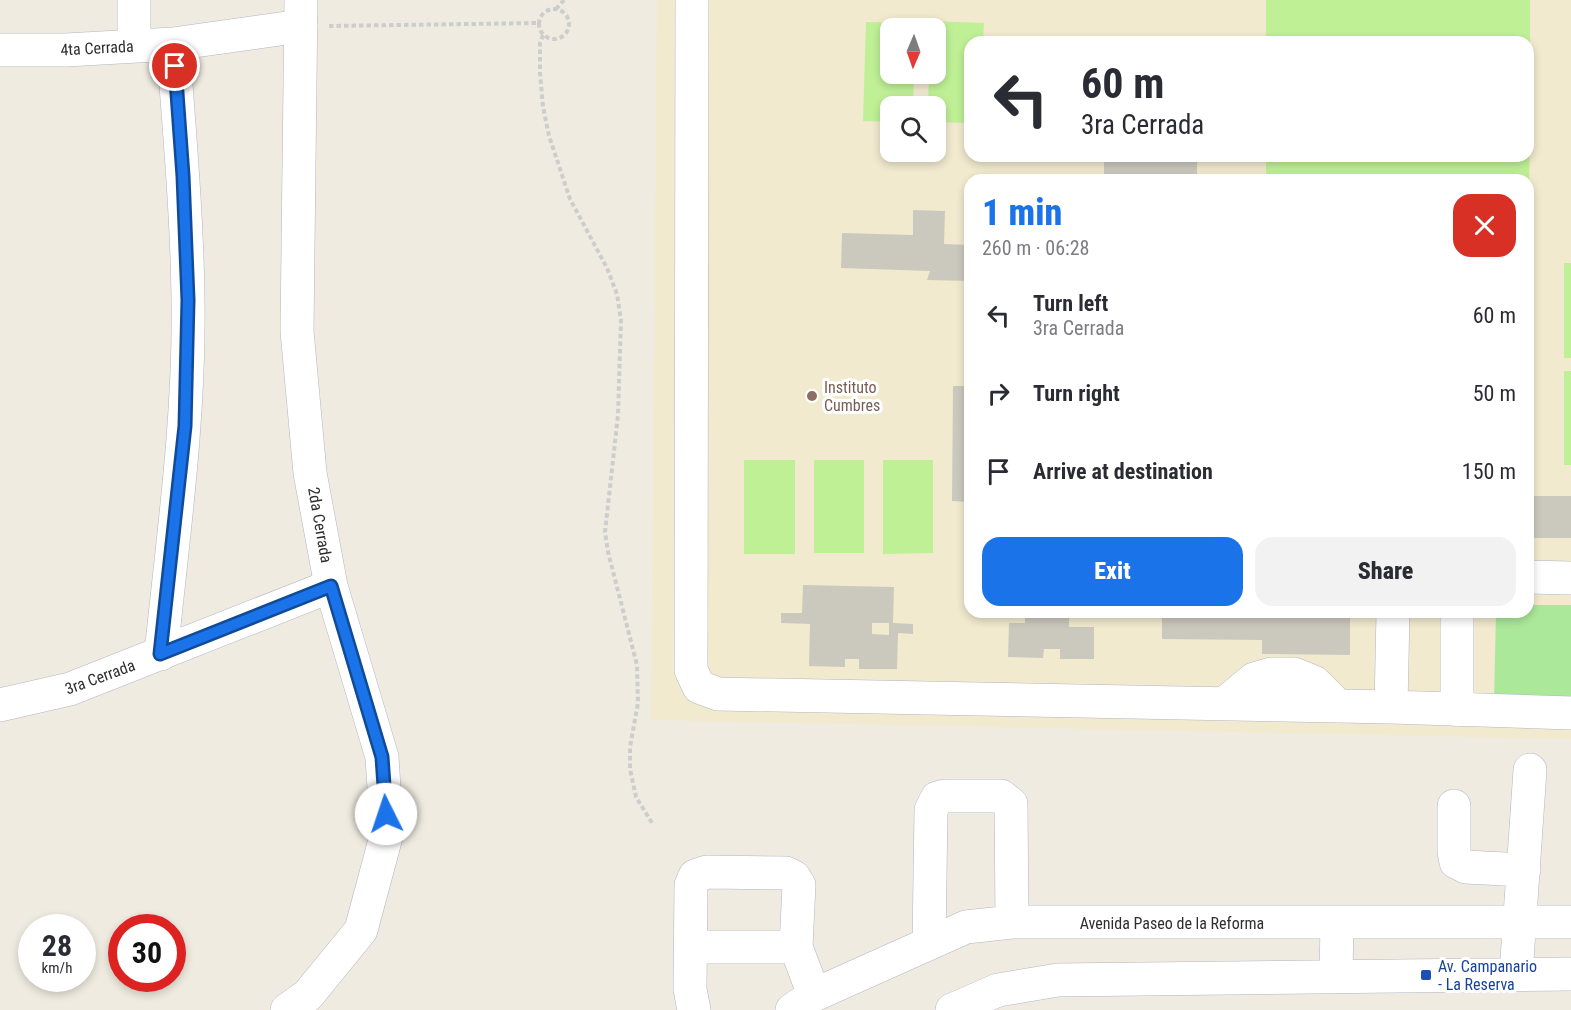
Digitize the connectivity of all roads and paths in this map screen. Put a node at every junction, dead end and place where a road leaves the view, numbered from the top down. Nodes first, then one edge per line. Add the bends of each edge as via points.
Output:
1 (134, 0) edge
2 (564, 0) edge
3 (692, 0) edge
4 (556, 9) junction
5 (301, 13) edge
6 (539, 23) junction
7 (543, 35) junction
8 (173, 44) junction
9 (134, 46) junction
10 (0, 50) edge
11 (1534, 577) edge
12 (1571, 578) edge
13 (331, 586) junction
14 (1393, 618) edge
15 (1457, 618) edge
16 (160, 654) junction
17 (0, 705) edge
18 (1391, 707) junction
19 (1456, 710) junction
20 (1569, 710) edge
21 (1530, 770) dead end
22 (1454, 806) dead end
23 (652, 823) dead end
24 (1524, 870) junction
25 (1012, 922) junction
26 (1520, 922) junction
27 (1571, 922) edge
28 (1337, 923) junction
29 (929, 943) junction
30 (691, 947) junction
31 (796, 947) junction
32 (1516, 974) junction
33 (1571, 974) edge
34 (1336, 976) junction
35 (803, 1002) edge
36 (287, 1010) edge
37 (694, 1010) edge
38 (952, 1010) edge

1 - 9 street
2 - 4 path
3 - 18 street via 691,670 699,687 718,694
4 - 6 path via 546,10
4 - 7 path via 568,18 566,33 550,39
5 - 6 path
5 - 8 street, 4ta Cerrada
5 - 13 street, 2da Cerrada via 297,331 310,473
6 - 7 path
7 - 23 path via 540,73 549,136 570,200 617,294 621,320 618,415 605,532 637,665 638,703 630,769 636,797
8 - 9 street, 4ta Cerrada
8 - 16 street via 188,300 185,426
9 - 10 street, 4ta Cerrada
11 - 12 street
13 - 16 street, 3ra Cerrada
13 - 36 street, 2da Cerrada via 382,757 387,833 361,930 308,995
14 - 18 street
15 - 19 street
16 - 17 street, 3ra Cerrada via 70,689
18 - 19 street
19 - 20 street
21 - 24 street
22 - 24 street via 1456,862 1466,867
24 - 26 street
25 - 28 street, Avenida Paseo de la Reforma
25 - 29 street, Avenida Paseo de la Reforma via 966,927
25 - 29 street via 1011,804 1001,796 945,796 938,798 932,810
26 - 27 street, Avenida Paseo de la Reforma
26 - 28 street, Avenida Paseo de la Reforma
26 - 32 street
28 - 34 street
29 - 35 street, Avenida Paseo de la Reforma
30 - 31 street
30 - 31 street via 691,885 695,876 707,872 786,873 794,877 799,885
30 - 37 street via 690,990
31 - 35 street
32 - 33 street
32 - 34 street
34 - 38 street via 1058,980 998,990

